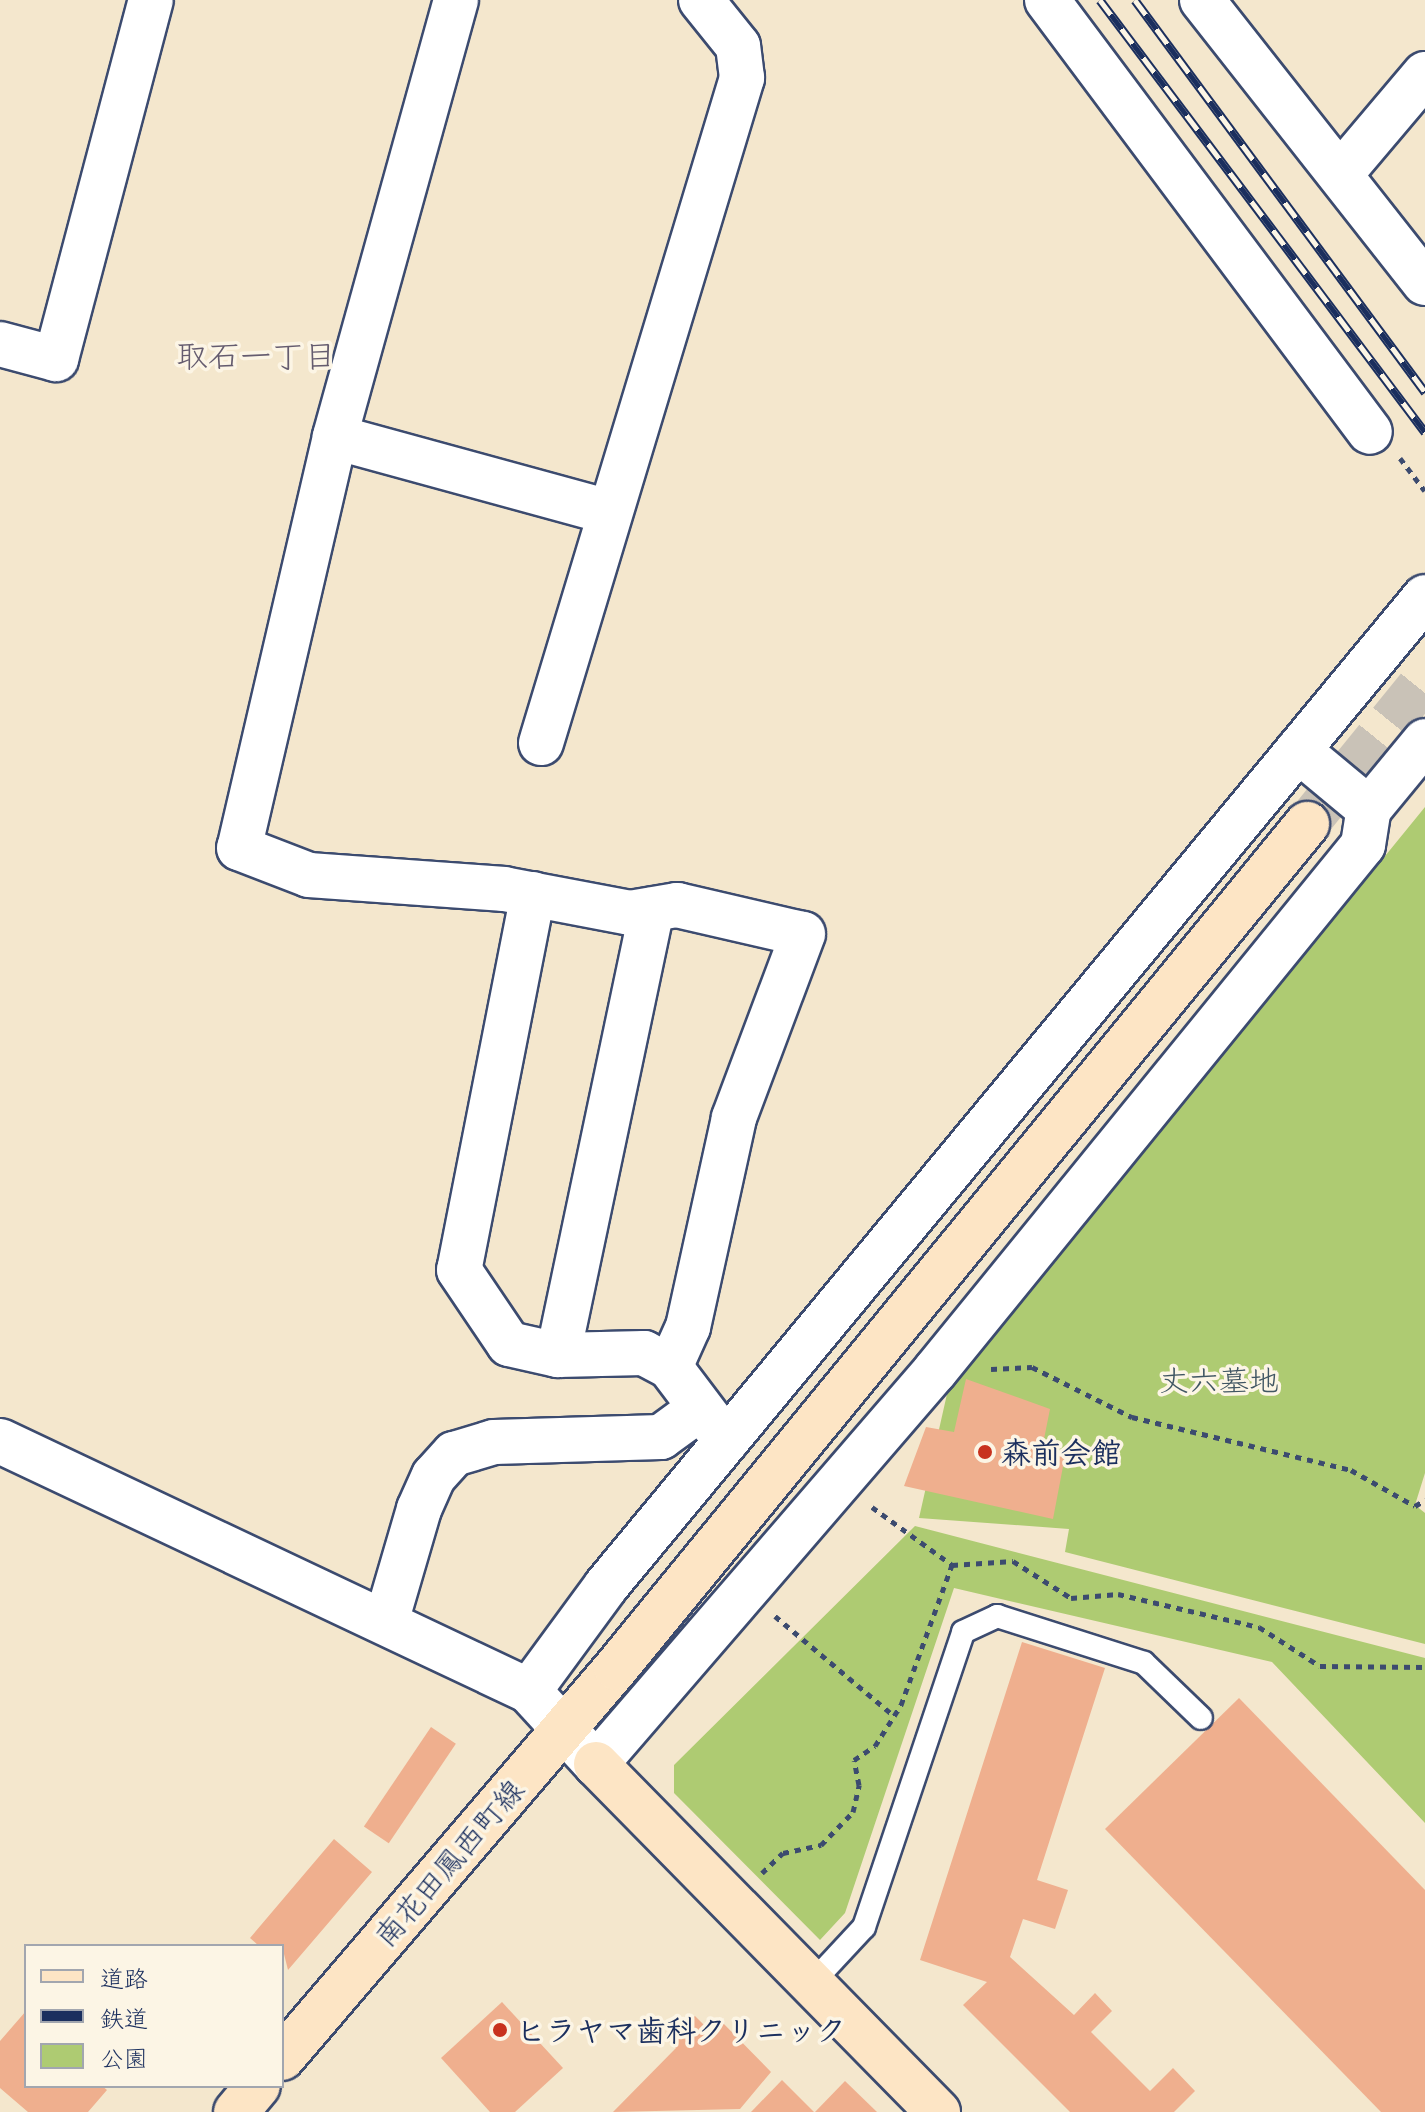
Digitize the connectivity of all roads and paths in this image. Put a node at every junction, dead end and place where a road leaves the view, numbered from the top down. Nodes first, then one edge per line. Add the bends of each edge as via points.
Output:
1 (151, 0) edge
2 (456, 0) edge
3 (701, 0) edge
4 (1047, 0) edge
5 (1202, 0) edge
6 (1425, 74) edge
7 (1343, 171) junction
8 (1425, 283) edge
9 (0, 344) edge
10 (1370, 432) dead end
11 (335, 437) junction
12 (606, 511) junction
13 (1425, 597) edge
14 (1425, 741) edge
15 (541, 743) dead end
16 (1298, 750) junction
17 (1369, 809) junction
18 (1307, 824) tunnel mouth
19 (533, 894) junction
20 (652, 910) junction
21 (558, 1355) junction
22 (670, 1367) junction
23 (935, 1371) junction
24 (712, 1426) junction
25 (0, 1441) edge
26 (1425, 1500) edge
27 (867, 1503) dead end
28 (952, 1565) junction
29 (772, 1613) dead end
30 (386, 1622) junction
31 (1425, 1667) edge
32 (529, 1691) junction
33 (894, 1716) junction
34 (1201, 1718) dead end
35 (564, 1729) junction
36 (596, 1764) junction
37 (753, 1883) dead end
38 (812, 1983) junction
39 (284, 2056) edge
40 (256, 2088) edge
41 (236, 2112) edge
42 (938, 2112) edge

1 - 9 street via 56,359
2 - 11 street
3 - 12 street via 738,46 742,78
4 - 10 street
5 - 7 street
6 - 7 street
7 - 8 street
11 - 12 street
11 - 19 street via 239,848 309,875
12 - 15 street
13 - 16 street
14 - 17 street
16 - 17 street
16 - 24 street
17 - 23 street via 1363,845
18 - 35 street, 南花田鳳西町線
19 - 20 street via 630,913
19 - 21 street via 459,1270 509,1344
20 - 21 street
20 - 22 street via 677,905 803,934 734,1118 688,1327
21 - 22 street via 644,1353
22 - 24 street
23 - 26 path via 1032,1367 1132,1417 1351,1470 1415,1506
23 - 36 street
24 - 30 street via 661,1437 494,1442 454,1454 434,1476 419,1509
24 - 32 street
25 - 30 street
27 - 28 path
28 - 31 path via 1013,1561 1071,1598 1118,1594 1259,1627 1320,1666
28 - 33 path
29 - 33 path
30 - 32 street
32 - 35 street
33 - 37 path via 875,1746 854,1760 859,1785 837,1833 783,1853
34 - 38 lane via 1144,1663 997,1616 963,1632 864,1927
35 - 36 street
35 - 39 street, 南花田鳳西町線
36 - 38 street
38 - 42 street
40 - 41 street

